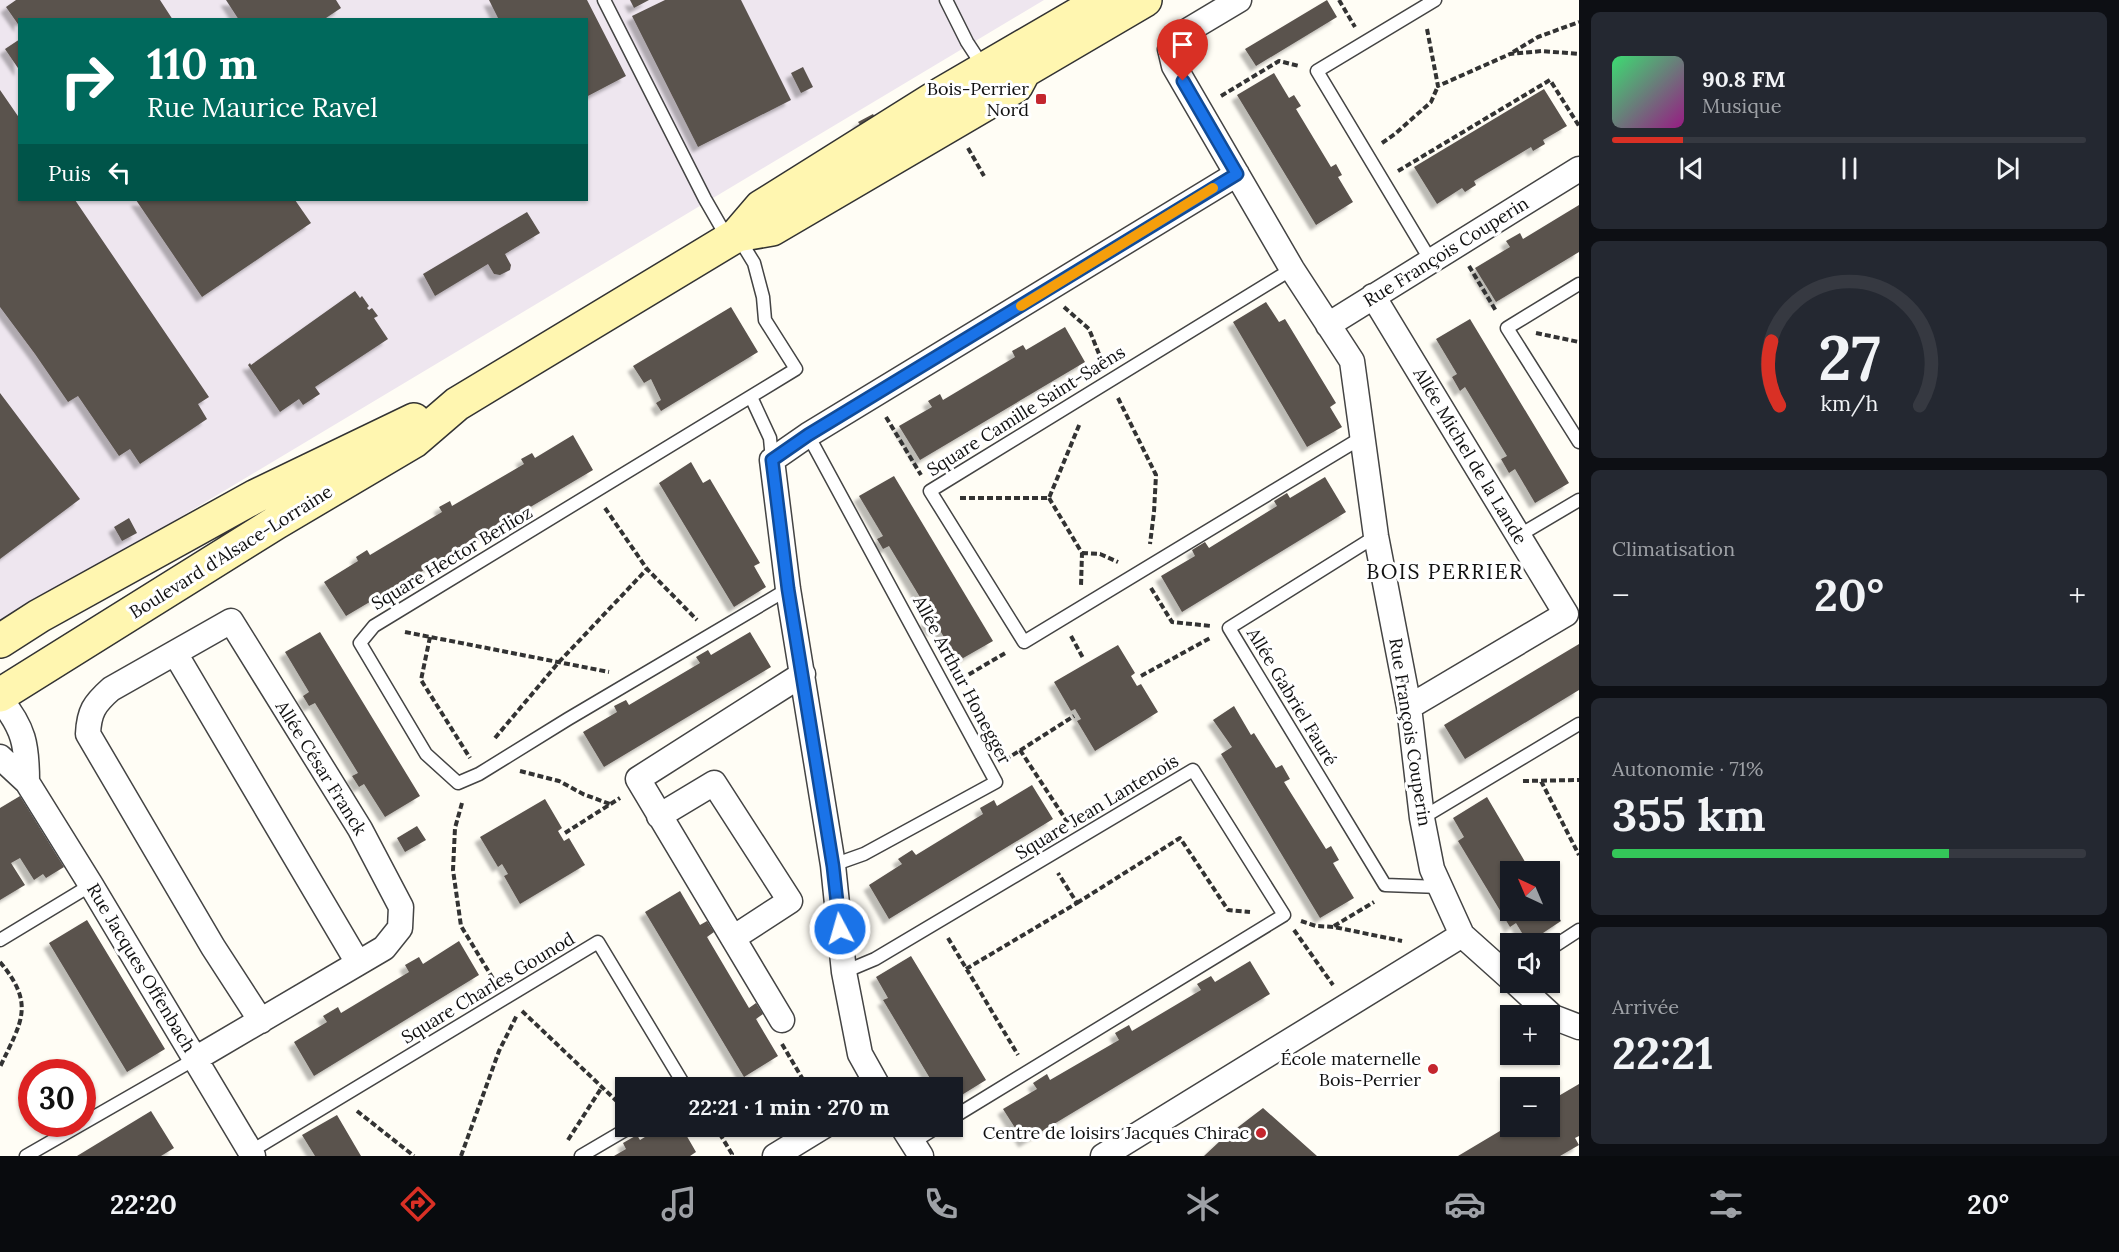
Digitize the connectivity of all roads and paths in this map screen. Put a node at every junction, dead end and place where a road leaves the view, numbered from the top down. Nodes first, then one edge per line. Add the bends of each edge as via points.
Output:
1 (604, 0) edge
2 (946, 0) edge
3 (1103, 0) edge
4 (1145, 0) edge
5 (1239, 0) edge
6 (1339, 0) edge
7 (1435, 0) edge
8 (1424, 7) junction
9 (1579, 22) edge
10 (1364, 43) junction
11 (1510, 54) junction
12 (1579, 54) edge
13 (1007, 70) junction
14 (1317, 71) junction
15 (1438, 86) junction
16 (1200, 110) junction
17 (1579, 126) edge
18 (1366, 153) junction
19 (1579, 169) edge
20 (1237, 174) junction
21 (1382, 180) junction
22 (733, 237) junction
23 (1456, 245) junction
24 (1431, 261) junction
25 (1292, 269) junction
26 (1579, 284) edge
27 (1046, 292) junction
28 (1374, 296) junction
29 (1328, 325) junction
30 (1507, 328) junction
31 (1579, 342) edge
32 (1110, 381) junction
33 (751, 397) junction
34 (457, 404) junction
35 (808, 435) junction
36 (1361, 438) junction
37 (1579, 442) edge
38 (772, 460) junction
39 (594, 493) junction
40 (1048, 498) dead end
41 (1579, 500) edge
42 (1376, 536) junction
43 (1518, 536) junction
44 (1082, 553) junction
45 (647, 569) junction
46 (1141, 572) junction
47 (788, 589) junction
48 (1081, 608) junction
49 (374, 626) junction
50 (1229, 628) junction
51 (710, 634) junction
52 (430, 637) junction
53 (0, 641) edge
54 (1024, 642) junction
55 (175, 653) junction
56 (559, 662) junction
57 (803, 674) junction
58 (1141, 676) dead end
59 (637, 678) junction
60 (945, 688) junction
61 (0, 697) edge
62 (1409, 707) junction
63 (1074, 716) dead end
64 (1579, 724) edge
65 (488, 747) dead end
66 (1020, 750) junction
67 (0, 757) edge
68 (493, 765) junction
69 (989, 770) junction
70 (1494, 774) junction
71 (1579, 780) edge
72 (1541, 781) junction
73 (27, 782) junction
74 (458, 783) junction
75 (642, 786) junction
76 (610, 804) junction
77 (659, 816) junction
78 (1422, 818) junction
79 (565, 833) dead end
80 (1078, 839) junction
81 (1579, 855) edge
82 (1049, 856) junction
83 (833, 866) junction
84 (91, 885) junction
85 (1385, 885) junction
86 (1440, 887) junction
87 (1077, 903) junction
88 (1284, 915) junction
89 (938, 922) junction
90 (1334, 927) junction
91 (1579, 930) edge
92 (1462, 934) junction
93 (733, 938) junction
94 (0, 940) edge
95 (1560, 942) edge
96 (1420, 959) junction
97 (0, 962) edge
98 (358, 963) junction
99 (1500, 967) edge
100 (966, 969) junction
101 (844, 972) junction
102 (1528, 993) edge
103 (505, 999) junction
104 (1347, 1006) junction
105 (782, 1020) joint
106 (261, 1021) junction
107 (1579, 1027) edge
108 (195, 1059) junction
109 (0, 1067) edge
110 (1028, 1072) junction
111 (679, 1077) edge
112 (801, 1077) edge
113 (873, 1077) edge
114 (602, 1087) junction
115 (339, 1098) junction
116 (615, 1099) edge
117 (963, 1111) edge
118 (615, 1136) edge
119 (722, 1137) edge
120 (806, 1137) edge
121 (564, 1146) dead end
122 (249, 1155) edge
123 (26, 1156) edge
124 (414, 1156) edge
125 (461, 1156) edge
126 (581, 1156) edge
127 (731, 1156) edge
128 (775, 1156) edge
129 (1103, 1156) edge

1 - 22 lane via 705,199
2 - 13 lane via 967,42
3 - 13 main road, Boulevard d'Alsace-Lorraine
4 - 13 main road, Boulevard d'Alsace-Lorraine
5 - 16 street via 1182,34 1170,49 1174,66
6 - 10 path
7 - 8 lane
8 - 10 lane
8 - 15 path
9 - 11 path
10 - 14 lane
11 - 12 path
11 - 15 path
13 - 22 main road, Boulevard d'Alsace-Lorraine via 761,207
13 - 22 main road, Boulevard d'Alsace-Lorraine via 1016,86 772,230
14 - 16 path via 1279,61
14 - 18 lane
15 - 18 path via 1431,102
16 - 20 street
17 - 21 path via 1550,80
18 - 21 lane
19 - 23 street, Rue François Couperin
20 - 25 street
20 - 27 street
21 - 24 lane
22 - 33 lane, Square Hector Berlioz via 754,263 765,320 796,369
22 - 34 main road, Boulevard d'Alsace-Lorraine
23 - 24 street, Rue François Couperin
23 - 30 path
24 - 28 street, Rue François Couperin
25 - 29 street
25 - 32 lane, Square Camille Saint-Saëns
26 - 30 lane
27 - 32 path via 1089,329
27 - 35 street
28 - 29 street, Rue François Couperin
28 - 43 street, Allée Michel de la Lande
29 - 36 street, Rue François Couperin via 1352,361
30 - 31 path
30 - 37 lane
32 - 46 path via 1156,475 1148,553
32 - 54 lane, Square Camille Saint-Saëns via 930,491
33 - 38 lane via 770,438
33 - 39 lane, Square Hector Berlioz
34 - 53 main road, Boulevard d'Alsace-Lorraine via 402,425 256,496 45,612
34 - 61 main road, Boulevard d'Alsace-Lorraine via 414,441 277,522
35 - 38 street
35 - 60 lane, Allée Arthur Honegger
36 - 42 street, Rue François Couperin
36 - 46 lane
38 - 47 street
39 - 45 path
39 - 49 lane, Square Hector Berlioz
40 - 44 path
41 - 43 lane
42 - 50 lane, Allée Gabriel Fauré
42 - 62 street, Rue François Couperin
43 - 62 street, Allée Michel de la Lande via 1566,614
44 - 46 path via 1100,554
44 - 48 path
45 - 51 path
45 - 56 path
46 - 48 lane
46 - 50 path via 1172,622
47 - 51 lane
47 - 57 street
48 - 54 lane
49 - 52 path
49 - 74 lane, Square Hector Berlioz via 360,643 426,754
50 - 58 path
50 - 85 lane, Allée Gabriel Fauré
51 - 59 lane
52 - 56 path
52 - 74 path via 421,680 474,764
54 - 60 path
55 - 98 street
55 - 98 street, Allée César Franck via 231,621 360,829 401,907 400,928 384,948
55 - 106 street, Allée César Franck via 111,689 98,701 89,716 88,734
56 - 59 path
56 - 65 path
57 - 75 street via 638,779
57 - 83 street
59 - 68 lane
60 - 69 lane, Allée Arthur Honegger
61 - 73 street via 21,730 27,750
62 - 78 street, Rue François Couperin
63 - 66 path
64 - 70 lane
66 - 69 path
66 - 80 path
67 - 73 street, Rue Jacques Offenbach
68 - 74 lane
68 - 76 path via 559,781
69 - 83 lane, Allée Arthur Honegger via 996,782 864,854
70 - 72 path via 1515,782
70 - 78 lane
71 - 72 path
72 - 81 path
73 - 84 street, Rue Jacques Offenbach
74 - 103 path via 464,795 455,828 453,870 461,926
75 - 76 path
75 - 77 street
76 - 79 path
77 - 93 street
77 - 93 street via 714,783 790,901
78 - 86 street, Rue François Couperin via 1432,869
80 - 82 lane, Square Jean Lantenois
80 - 88 lane, Square Jean Lantenois via 1193,770
82 - 87 path
82 - 89 lane, Square Jean Lantenois
83 - 101 street
84 - 94 lane
84 - 108 street, Rue Jacques Offenbach
85 - 86 lane
85 - 90 path via 1373,902
86 - 92 street, Rue François Couperin
87 - 88 path via 1180,838 1228,910
87 - 100 path
88 - 90 path via 1316,926
88 - 104 path
88 - 110 lane
89 - 100 path
89 - 101 lane, Square Jean Lantenois via 875,959
90 - 96 path via 1412,943
91 - 95 lane
92 - 96 street
92 - 99 street
93 - 105 street
96 - 104 street
97 - 109 path via 13,978 23,1002 20,1024
98 - 106 street, Allée César Franck
100 - 110 path
101 - 113 street via 860,1054
102 - 107 street via 1553,1017
103 - 111 lane, Square Charles Gounod via 598,942
103 - 115 lane, Square Charles Gounod
104 - 129 street
105 - 112 path via 776,1034
106 - 108 street, Allée César Franck
108 - 122 street, Rue Jacques Offenbach
108 - 123 lane
110 - 117 lane
114 - 116 path
114 - 121 path
114 - 125 path via 520,1009 499,1051
115 - 122 lane, Square Charles Gounod
115 - 124 path
118 - 126 lane
119 - 127 path
120 - 128 street

